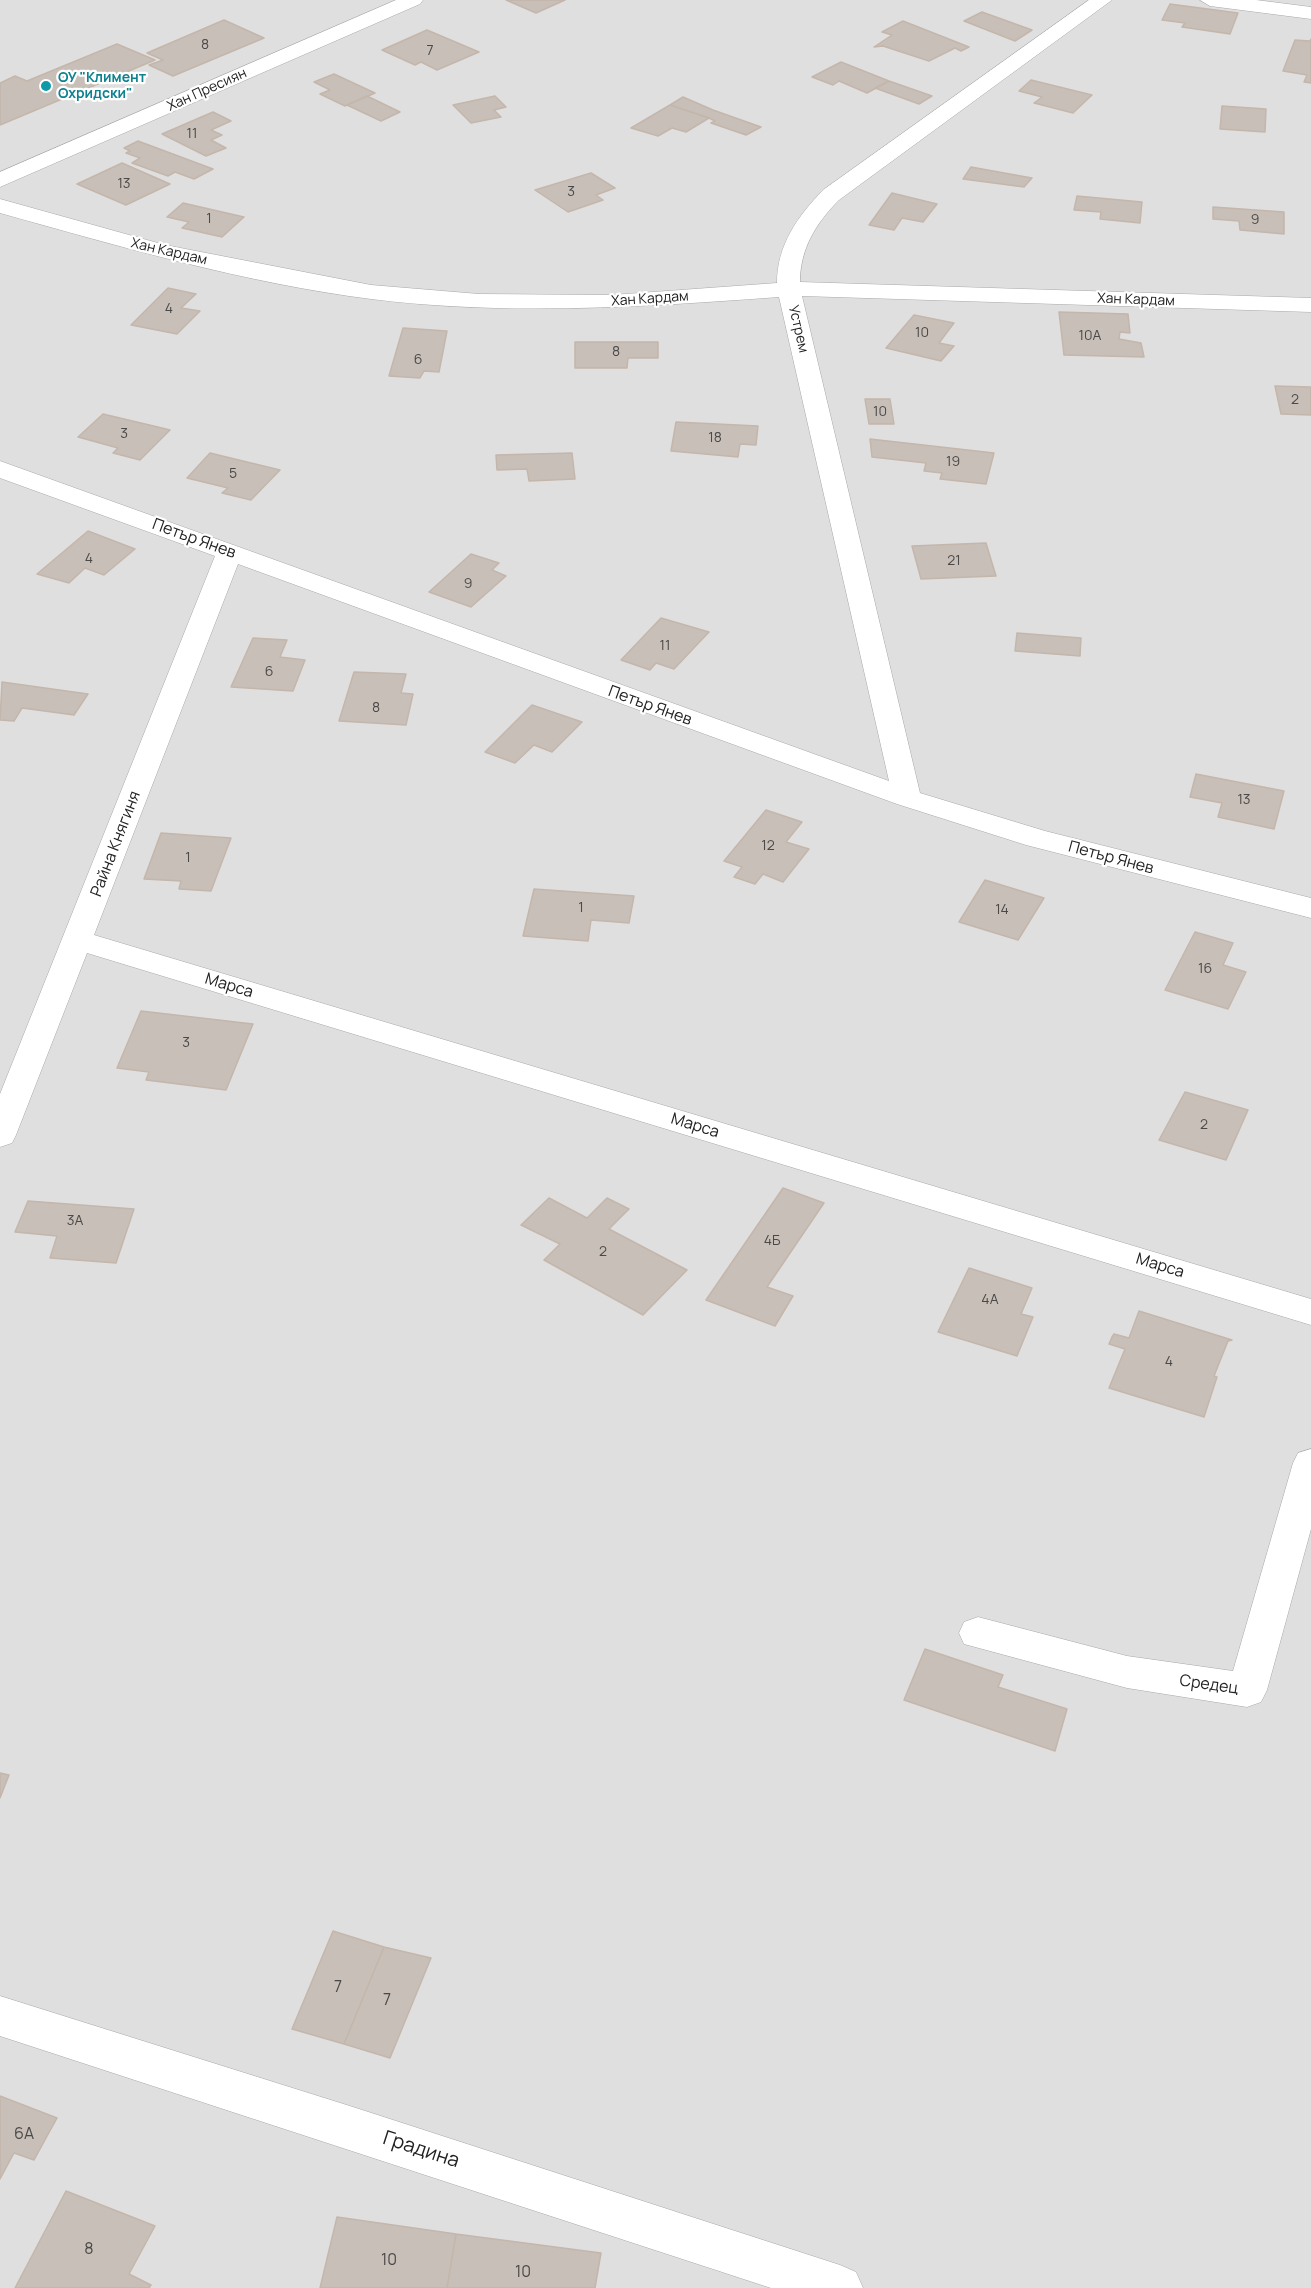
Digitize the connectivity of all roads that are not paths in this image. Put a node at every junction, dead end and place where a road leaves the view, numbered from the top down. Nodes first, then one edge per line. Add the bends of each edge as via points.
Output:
1 (1102, 0) edge
2 (1210, 0) edge
3 (402, 2) edge
4 (1311, 13) edge
5 (0, 180) edge
6 (0, 206) edge
7 (789, 289) junction
8 (1311, 305) edge
9 (0, 469) edge
10 (230, 552) junction
11 (907, 798) junction
12 (1311, 908) edge
13 (78, 940) junction
14 (0, 1135) edge
15 (1311, 1312) edge
16 (1311, 1463) edge
17 (978, 1632) dead end
18 (0, 2016) edge
19 (840, 2288) edge

1 - 7 street, Устрем via 831,195 805,224 794,247 788,272
2 - 4 street
3 - 5 street, Хан Пресиян
6 - 7 street, Хан Кардам via 161,251 372,292 479,301 612,302
7 - 8 street, Хан Кардам
7 - 11 street, Устрем
9 - 10 street, Петър Янев
10 - 11 street, Петър Янев
10 - 13 street, Райна Княгиня
11 - 12 street, Петър Янев via 1036,838
13 - 14 street, Райна Княгиня
13 - 15 street, Марса
16 - 17 street, Средец via 1247,1690 1127,1672
18 - 19 street, Градина

